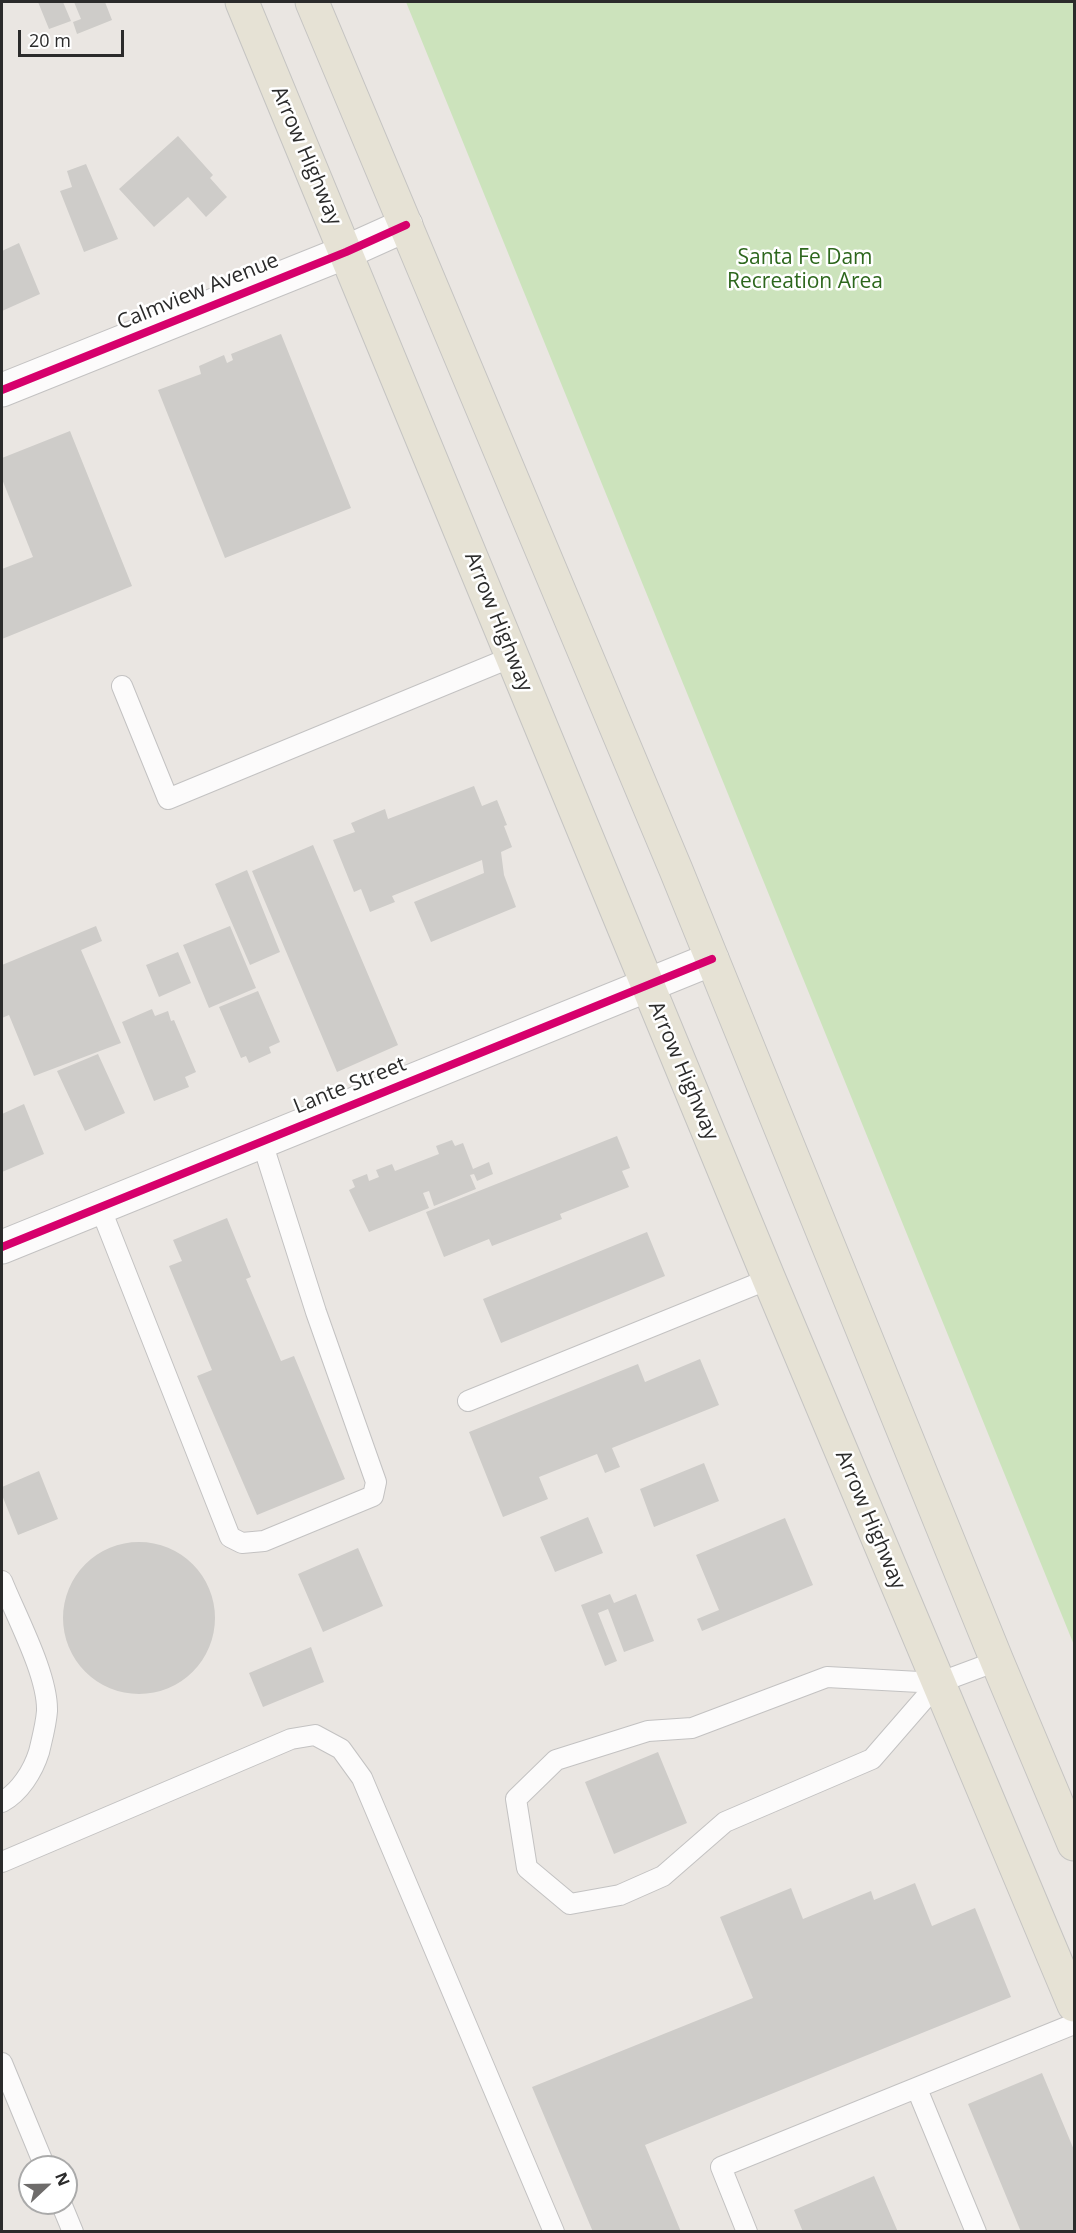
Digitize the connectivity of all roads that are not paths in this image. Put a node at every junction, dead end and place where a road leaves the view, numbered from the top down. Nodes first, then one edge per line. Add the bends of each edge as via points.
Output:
1 (242, 2) edge
2 (312, 2) edge
3 (406, 225) junction
4 (346, 252) junction
5 (2, 390) edge
6 (512, 657) junction
7 (122, 686) dead end
8 (712, 959) junction
9 (648, 985) junction
10 (262, 1142) junction
11 (100, 1207) junction
12 (2, 1247) edge
13 (769, 1279) junction
14 (468, 1401) dead end
15 (2, 1581) edge
16 (997, 1661) junction
17 (938, 1683) junction
18 (2, 1802) edge
19 (1074, 1844) edge
20 (2, 1862) edge
21 (1074, 2005) edge
22 (1074, 2024) edge
23 (2, 2063) edge
24 (917, 2089) junction
25 (40, 2155) edge
26 (66, 2215) edge
27 (73, 2232) edge
28 (554, 2232) edge
29 (747, 2232) edge
30 (976, 2232) edge

1 - 4 main road, Arrow Highway
2 - 3 main road
3 - 4 street, Calmview Avenue
3 - 8 main road
4 - 5 street, Calmview Avenue
4 - 6 main road, Arrow Highway
6 - 7 lane via 168,799
6 - 9 main road, Arrow Highway
8 - 9 street, Lante Street
8 - 16 main road
9 - 10 street, Lante Street
9 - 13 main road, Arrow Highway
10 - 11 street, Lante Street
10 - 11 lane via 376,1482 373,1496 264,1541 242,1544 230,1537
11 - 12 street, Lante Street
13 - 14 lane
13 - 17 main road, Arrow Highway
15 - 18 lane via 42,1680 47,1710 35,1764 23,1783
16 - 17 lane
16 - 19 main road
17 - 17 lane via 872,1759 725,1822 663,1876 620,1895 570,1904 527,1868 516,1799 556,1760 648,1731 692,1728 827,1677
17 - 21 main road, Arrow Highway
20 - 28 lane via 291,1739 315,1735 341,1749 362,1778
22 - 24 lane
23 - 25 lane
24 - 29 lane via 721,2167
24 - 30 lane
26 - 27 lane

